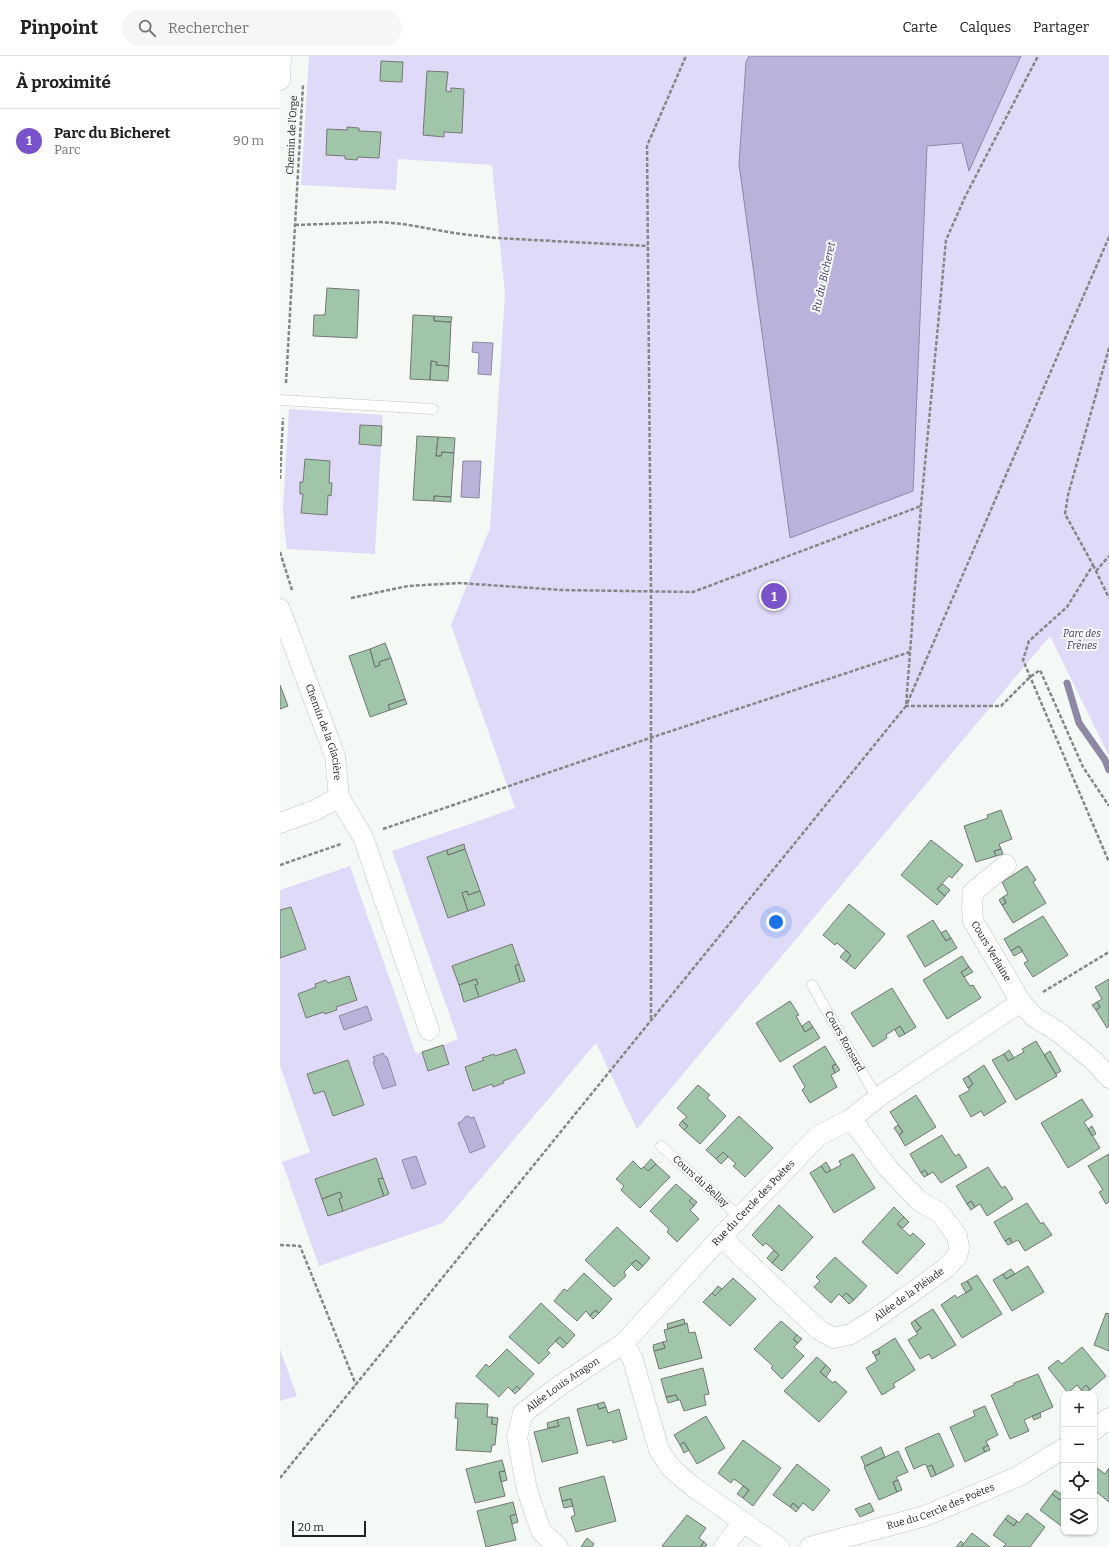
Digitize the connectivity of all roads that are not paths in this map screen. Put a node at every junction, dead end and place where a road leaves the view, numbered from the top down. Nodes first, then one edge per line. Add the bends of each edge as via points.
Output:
1 (281, 56) edge
2 (280, 80) edge
3 (282, 400) edge
4 (433, 409) dead end
5 (280, 609) edge
6 (338, 797) junction
7 (280, 823) edge
8 (1006, 865) dead end
9 (812, 985) dead end
10 (1021, 1002) junction
11 (428, 1030) dead end
12 (1109, 1078) edge
13 (877, 1098) junction
14 (851, 1119) junction
15 (661, 1146) dead end
16 (740, 1217) junction
17 (721, 1237) junction
18 (624, 1343) junction
19 (1109, 1418) edge
20 (1097, 1428) edge
21 (1061, 1450) edge
22 (743, 1522) junction
23 (775, 1546) edge
24 (558, 1547) edge
25 (724, 1547) edge
26 (810, 1547) edge

1 - 2 street
3 - 4 lane
5 - 6 street, Chemin de la Glacière via 335,756
6 - 7 street via 316,810
6 - 11 street via 363,837
8 - 10 street, Cours Verlaine via 973,892 973,921
9 - 13 lane, Cours Ronsard
10 - 12 street via 1034,1017 1057,1031 1094,1061
10 - 13 street, Rue du Cercle des Poètes
13 - 14 street, Rue du Cercle des Poètes
14 - 16 street, Rue du Cercle des Poètes via 818,1136
14 - 17 street, Allée de la Pléiade via 898,1178 919,1201 940,1213 956,1236 959,1247 957,1256 946,1268 869,1323 851,1334 834,1338 819,1330
15 - 16 lane, Cours du Bellay
16 - 17 street, Rue du Cercle des Poètes
17 - 18 street, Rue du Cercle des Poètes
18 - 22 street via 633,1360 659,1450 671,1468
18 - 24 street, Allée Louis Aragon via 523,1413 517,1437 527,1490 541,1531
19 - 20 street
21 - 26 street, Rue du Cercle des Poètes via 1019,1476 925,1516
22 - 23 street
22 - 25 street

